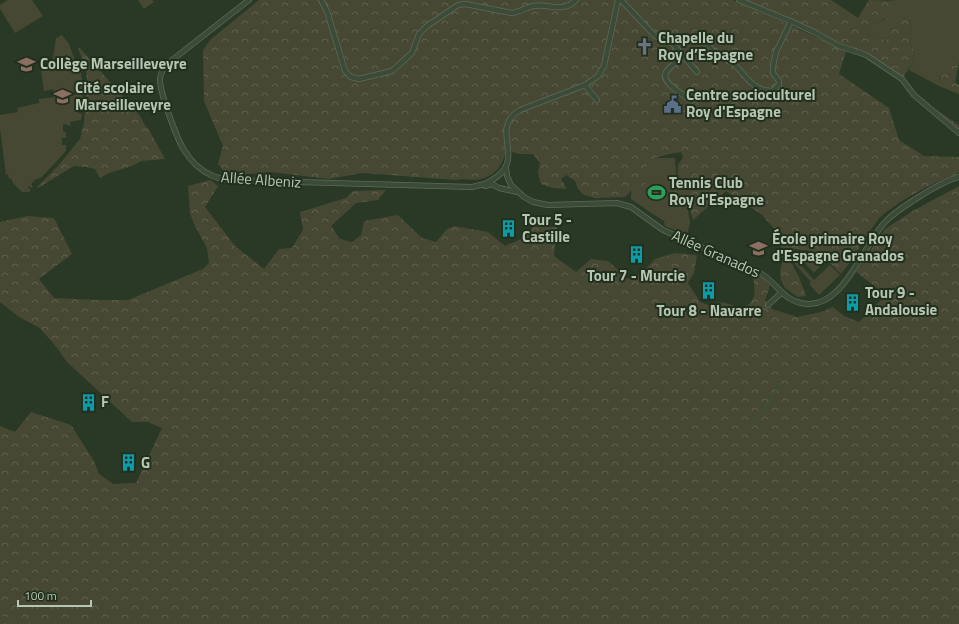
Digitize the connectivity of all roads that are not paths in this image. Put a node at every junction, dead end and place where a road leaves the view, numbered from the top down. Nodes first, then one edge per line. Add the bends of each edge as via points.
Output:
1 (249, 0) edge
2 (321, 0) edge
3 (576, 0) edge
4 (619, 0) edge
5 (739, 0) edge
6 (791, 21) junction
7 (708, 45) dead end
8 (683, 57) junction
9 (697, 72) dead end
10 (584, 85) junction
11 (689, 99) dead end
12 (597, 100) dead end
13 (959, 133) edge
14 (506, 167) junction
15 (496, 177) junction
16 (959, 177) edge
17 (492, 184) junction
18 (472, 187) junction
19 (517, 192) junction
20 (781, 292) junction
21 (768, 305) dead end

1 - 18 street, Allée Albeniz via 167,64 160,77 160,87 185,152 209,175 229,180
2 - 3 street via 328,11 343,68 351,77 359,79 392,72 412,53 419,34 458,5 465,4 512,13 537,5 568,7
4 - 8 street via 655,36 673,44
4 - 10 street via 604,66 598,76
5 - 6 street
6 - 7 street via 775,58 773,74 779,85 772,91 756,88 735,65 714,52
6 - 13 street via 839,46 871,58 902,79 914,95
8 - 9 street
8 - 11 street via 665,76 667,82
10 - 12 street
10 - 14 street via 520,110 512,116 506,129 509,154
14 - 15 street, Allée Albeniz
14 - 19 street, Allée Granados via 508,180
15 - 17 street, Allée Albeniz
15 - 18 street, Allée Albeniz via 486,184
16 - 20 street, Allée Granados via 941,184 886,220 850,276 828,299 806,304 790,299
17 - 18 street, Allée Granados
17 - 19 street, Allée Granados
19 - 20 street, Allée Granados via 542,205 626,204 663,230 766,276
20 - 21 street

